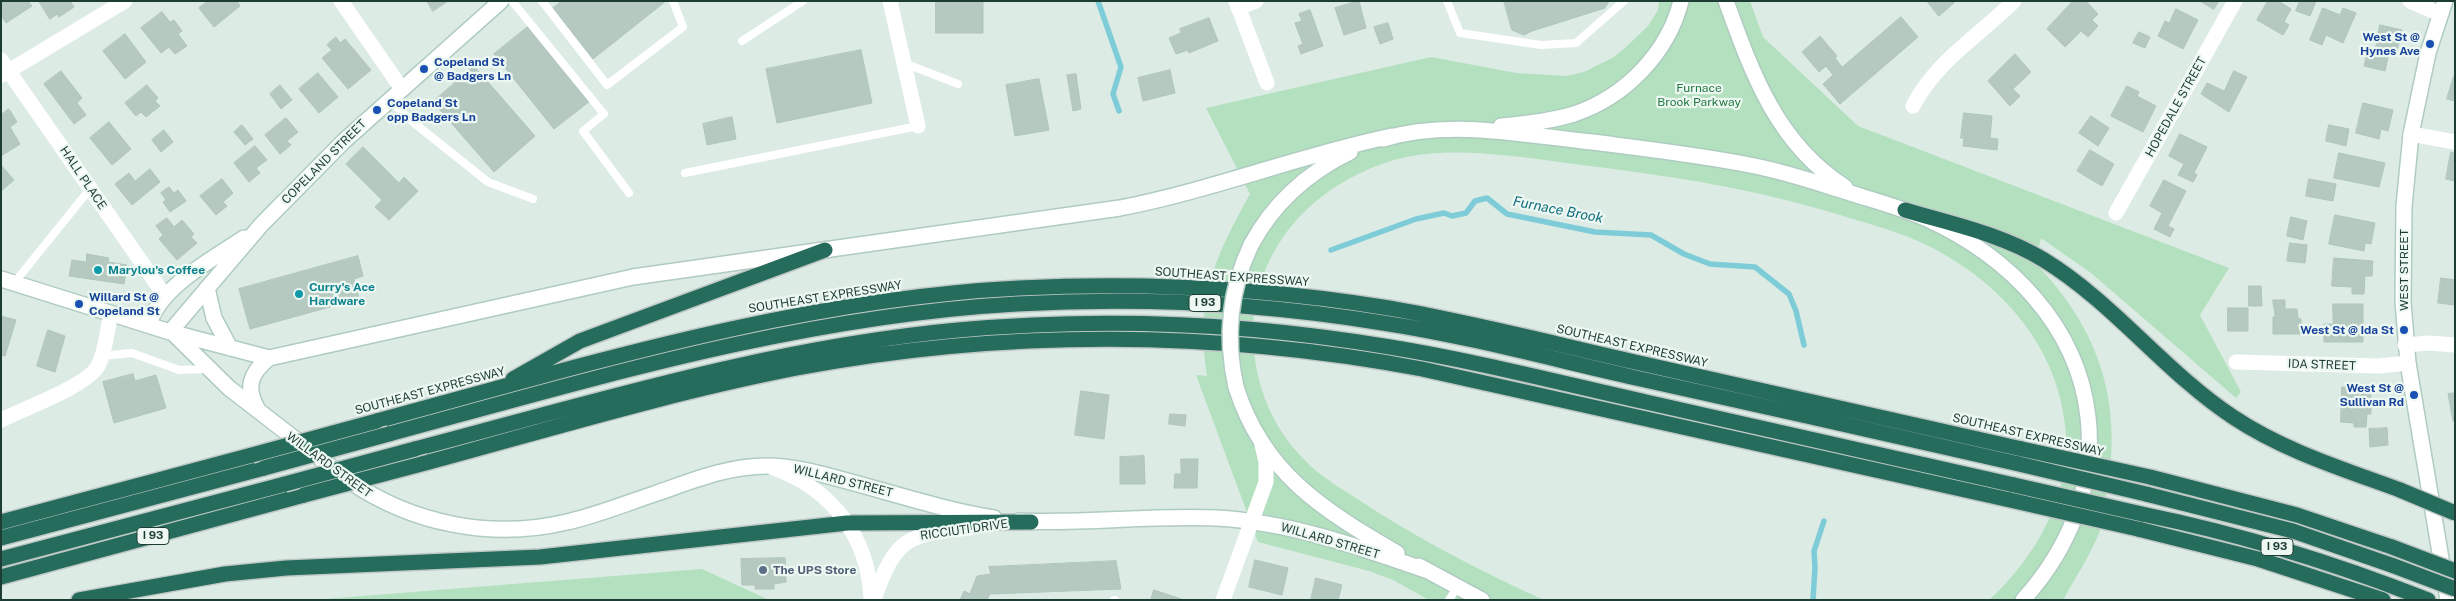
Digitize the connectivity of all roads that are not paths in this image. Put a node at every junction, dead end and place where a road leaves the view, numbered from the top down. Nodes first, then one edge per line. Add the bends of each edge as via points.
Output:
1 (125, 1) edge
2 (342, 1) edge
3 (502, 1) edge
4 (512, 1) edge
5 (542, 1) edge
6 (673, 1) edge
7 (803, 1) edge
8 (890, 1) edge
9 (1256, 1) edge
10 (1446, 1) edge
11 (1624, 1) edge
12 (1681, 1) edge
13 (1726, 1) edge
14 (2014, 1) edge
15 (2235, 1) edge
16 (2410, 1) edge
17 (1237, 4) edge
18 (2442, 8) edge
19 (742, 41) dead end
20 (904, 63) junction
21 (4, 69) edge
22 (1267, 83) dead end
23 (958, 84) dead end
24 (402, 89) junction
25 (389, 100) junction
26 (1913, 106) dead end
27 (918, 126) joint
28 (1468, 130) junction
29 (2411, 134) junction
30 (1392, 136) junction
31 (2455, 142) edge
32 (685, 173) dead end
33 (90, 189) junction
34 (629, 193) dead end
35 (1860, 196) junction
36 (533, 199) dead end
37 (1905, 210) junction
38 (2116, 213) dead end
39 (261, 225) junction
40 (825, 250) junction
41 (8, 281) edge
42 (207, 288) junction
43 (165, 296) junction
44 (110, 314) junction
45 (149, 325) junction
46 (170, 332) junction
47 (2405, 345) junction
48 (2455, 345) edge
49 (230, 348) junction
50 (101, 356) junction
51 (269, 358) junction
52 (2236, 362) dead end
53 (2408, 364) junction
54 (209, 369) junction
55 (495, 389) junction
56 (261, 414) junction
57 (1, 420) edge
58 (1262, 445) junction
59 (2021, 456) junction
60 (764, 466) junction
61 (2455, 513) edge
62 (1, 522) edge
63 (1031, 522) junction
64 (1252, 522) junction
65 (847, 523) junction
66 (1, 538) edge
67 (1, 559) edge
68 (1428, 571) junction
69 (2455, 571) edge
70 (1, 577) edge
71 (1458, 586) junction
72 (2455, 589) edge
73 (79, 600) edge
74 (872, 600) edge
75 (1223, 600) edge
76 (1449, 600) edge
77 (1482, 600) edge
78 (2022, 600) edge
79 (2383, 600) edge
80 (2428, 600) edge
81 (2448, 600) edge

1 - 21 main road
2 - 24 main road
3 - 24 main road, COPELAND STREET
4 - 34 lane via 604,114 583,131
5 - 6 lane via 608,85 683,27
7 - 19 lane
8 - 20 main road
9 - 17 main road
10 - 11 lane via 1460,33 1541,45 1576,43
12 - 28 main road via 1673,28 1657,53 1638,76 1602,101 1558,118
13 - 35 main road via 1754,77 1775,115 1817,165
14 - 26 main road via 1941,65
15 - 38 main road, HOPEDALE STREET
16 - 18 main road
17 - 22 main road
18 - 29 main road, WEST STREET via 2428,52
20 - 23 lane
20 - 27 main road
21 - 33 main road, HALL PLACE
24 - 25 main road, COPELAND STREET
25 - 36 lane via 488,182
25 - 39 main road, COPELAND STREET
27 - 32 lane
28 - 30 main road
28 - 35 main road via 1658,150 1726,161 1782,173
29 - 31 main road
29 - 47 main road, WEST STREET via 2404,213
30 - 40 main road, WILLARD STREET via 1323,152 1182,195 1141,204
30 - 58 main road, bridge via 1349,152 1309,175 1276,206 1251,245 1240,272 1231,312 1230,355 1246,416
33 - 41 lane
33 - 43 main road, HALL PLACE
35 - 37 main road
37 - 61 highway, bridge via 2032,253 2080,286 2232,417 2289,447
37 - 78 main road via 1959,236 2019,280 2052,319 2080,379 2088,413 2090,447 2082,498 2060,550
39 - 42 main road, COPELAND STREET
39 - 43 main road, COPELAND STREET
40 - 51 main road, WILLARD STREET via 611,280
40 - 55 highway via 580,341
41 - 44 main road, WILLARD STREET
42 - 46 main road, COPELAND STREET
42 - 49 main road via 214,318
43 - 45 main road, COPELAND STREET
44 - 45 main road, WILLARD STREET
44 - 50 main road
45 - 46 main road, WILLARD STREET
46 - 49 main road, WILLARD STREET
46 - 54 main road, WILLARD STREET
47 - 48 main road
47 - 53 main road, WEST STREET
49 - 51 main road, WILLARD STREET
50 - 54 lane via 132,353 179,370
50 - 57 main road via 87,379
51 - 56 main road via 250,380 252,397
52 - 53 main road, IDA STREET
53 - 81 main road, WEST STREET
54 - 56 main road, WILLARD STREET
55 - 59 highway, SOUTHEAST EXPRESSWAY / I 93 via 713,332 853,305 1020,288 1188,287 1286,294 1419,314
55 - 62 highway, SOUTHEAST EXPRESSWAY / I 93, bridge
56 - 60 main road, WILLARD STREET via 363,491 415,514 467,528 532,528 566,522 720,472
58 - 64 main road via 1266,482
58 - 68 main road via 1289,479 1310,496
59 - 66 highway, I 93, bridge via 1384,323 1250,306 1153,302 986,306 822,326 692,353
59 - 69 highway, SOUTHEAST EXPRESSWAY / I 93, bridge via 2150,478 2289,513
59 - 72 highway, I 93, bridge via 2146,494 2293,531
60 - 63 main road, WILLARD STREET via 808,471 967,513
60 - 65 main road, RICCIUTI DRIVE via 815,489 833,504
63 - 64 main road, WILLARD STREET via 1179,518
63 - 65 highway
63 - 74 main road, RICCIUTI DRIVE via 933,532 911,538 892,558
64 - 68 main road, WILLARD STREET via 1322,536
64 - 75 main road
65 - 73 highway via 540,557 232,573
65 - 74 main road, RICCIUTI DRIVE via 862,559
67 - 80 highway, I 93, bridge via 698,374 836,346 977,329 1094,323 1259,330 1392,347 1499,369 2264,542 2358,572
68 - 71 main road
70 - 79 highway, I 93, bridge via 702,389 839,361 929,348 1094,339 1234,344 1325,353 1422,369 2138,529 2258,558
71 - 76 lane
71 - 77 main road

